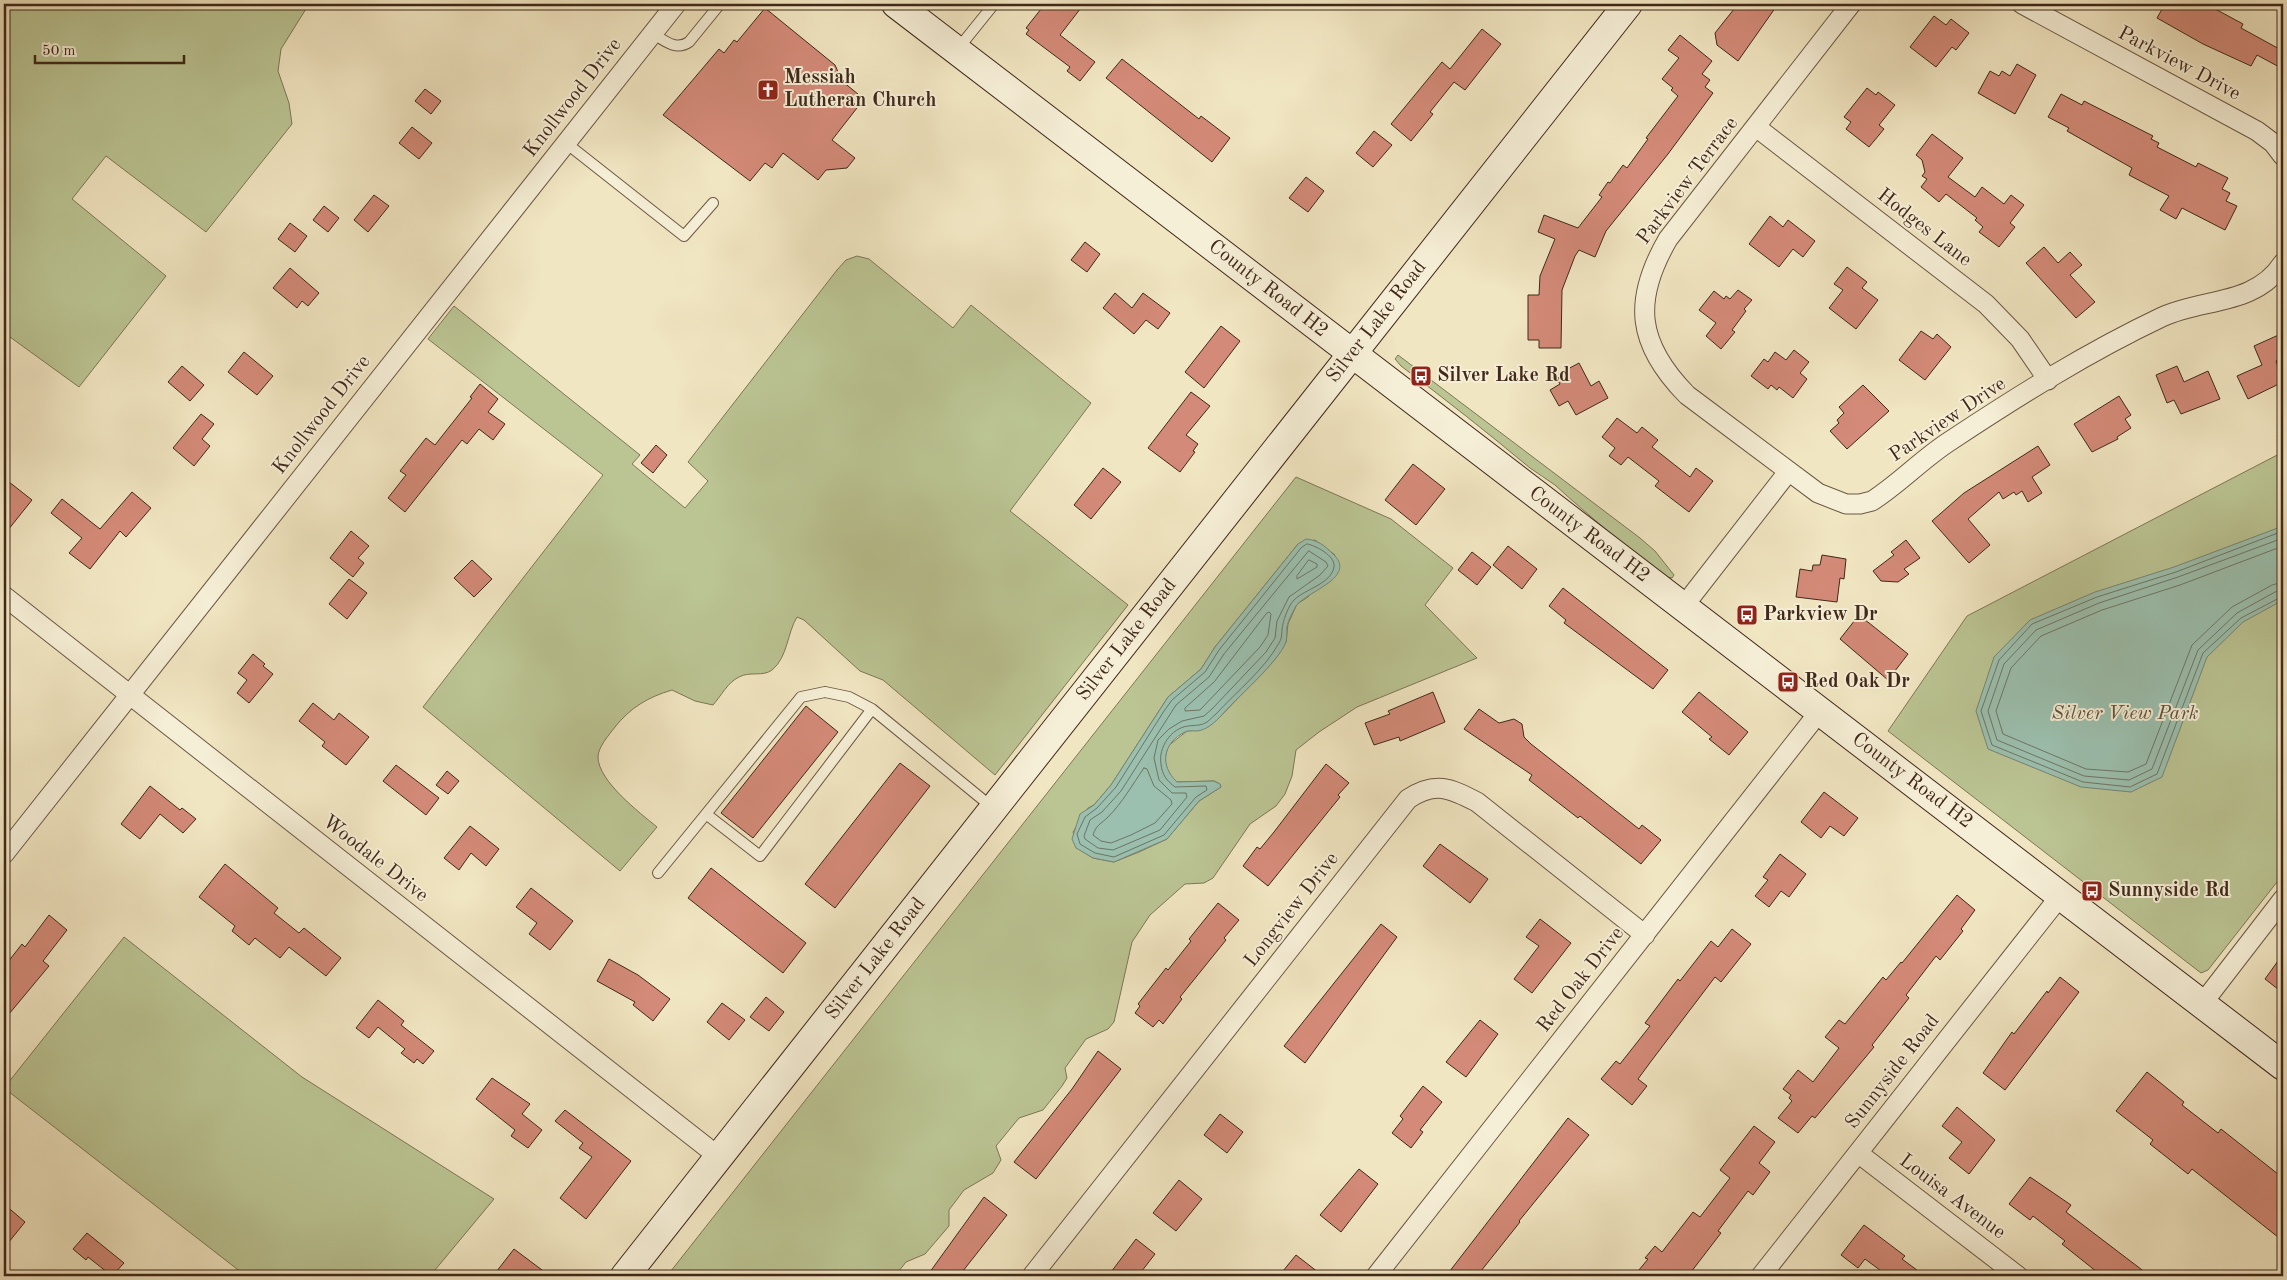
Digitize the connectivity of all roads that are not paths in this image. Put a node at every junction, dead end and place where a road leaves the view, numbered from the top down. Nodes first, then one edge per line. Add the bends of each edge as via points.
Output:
1 (676, 4) edge
2 (720, 4) edge
3 (896, 4) edge
4 (994, 4) edge
5 (1628, 4) edge
6 (1851, 4) edge
7 (2022, 4) edge
8 (652, 33) junction
9 (956, 50) junction
10 (1756, 127) junction
11 (566, 143) junction
12 (2283, 156) edge
13 (712, 203) dead end
14 (2283, 263) edge
15 (1352, 354) junction
16 (2048, 380) junction
17 (1788, 472) junction
18 (4, 596) edge
19 (1683, 607) junction
20 (129, 694) junction
21 (872, 710) junction
22 (1820, 711) junction
23 (994, 809) junction
24 (706, 814) junction
25 (4, 854) edge
26 (658, 873) dead end
27 (2061, 895) junction
28 (2283, 899) edge
29 (1645, 935) junction
30 (2202, 1004) junction
31 (2283, 1066) edge
32 (1858, 1153) junction
33 (719, 1157) junction
34 (625, 1276) edge
35 (1032, 1276) edge
36 (1376, 1276) edge
37 (1761, 1276) edge
38 (2018, 1276) edge

1 - 8 street, Knollwood Drive
2 - 8 lane via 690,42 683,46 678,47
3 - 9 street, County Road H2
4 - 9 lane
5 - 15 street, Silver Lake Road
6 - 10 street, Parkview Terrace
7 - 12 street, Parkview Drive via 2257,131
8 - 11 street, Knollwood Drive
9 - 15 street, County Road H2
10 - 16 street, Hodges Lane via 1986,304 2020,339
10 - 17 street, Parkview Terrace via 1668,240 1654,264 1645,304 1646,332 1668,376 1687,395
11 - 13 lane via 684,236
11 - 20 street, Knollwood Drive
14 - 16 street, Parkview Drive via 2250,292 2170,313 2113,340
15 - 19 street, County Road H2
15 - 23 street, Silver Lake Road
16 - 17 street, Parkview Drive via 1949,441 1872,501 1846,504 1818,493
17 - 19 street
18 - 20 street, Woodale Drive
19 - 22 street, County Road H2
20 - 25 street, Knollwood Drive
20 - 33 street, Woodale Drive
21 - 23 lane
21 - 24 lane via 849,697 824,692 801,697
21 - 24 lane via 760,856
22 - 27 street, County Road H2
22 - 29 street, Red Oak Drive
23 - 33 street, Silver Lake Road
24 - 26 lane
27 - 30 street, County Road H2
27 - 32 street, Sunnyside Road
28 - 30 street
29 - 35 street, Longview Drive via 1477,802 1449,788 1420,791 1408,799
29 - 36 street, Red Oak Drive
30 - 31 street, County Road H2
32 - 37 street, Sunnyside Road
32 - 38 street, Louisa Avenue
33 - 34 street, Silver Lake Road

